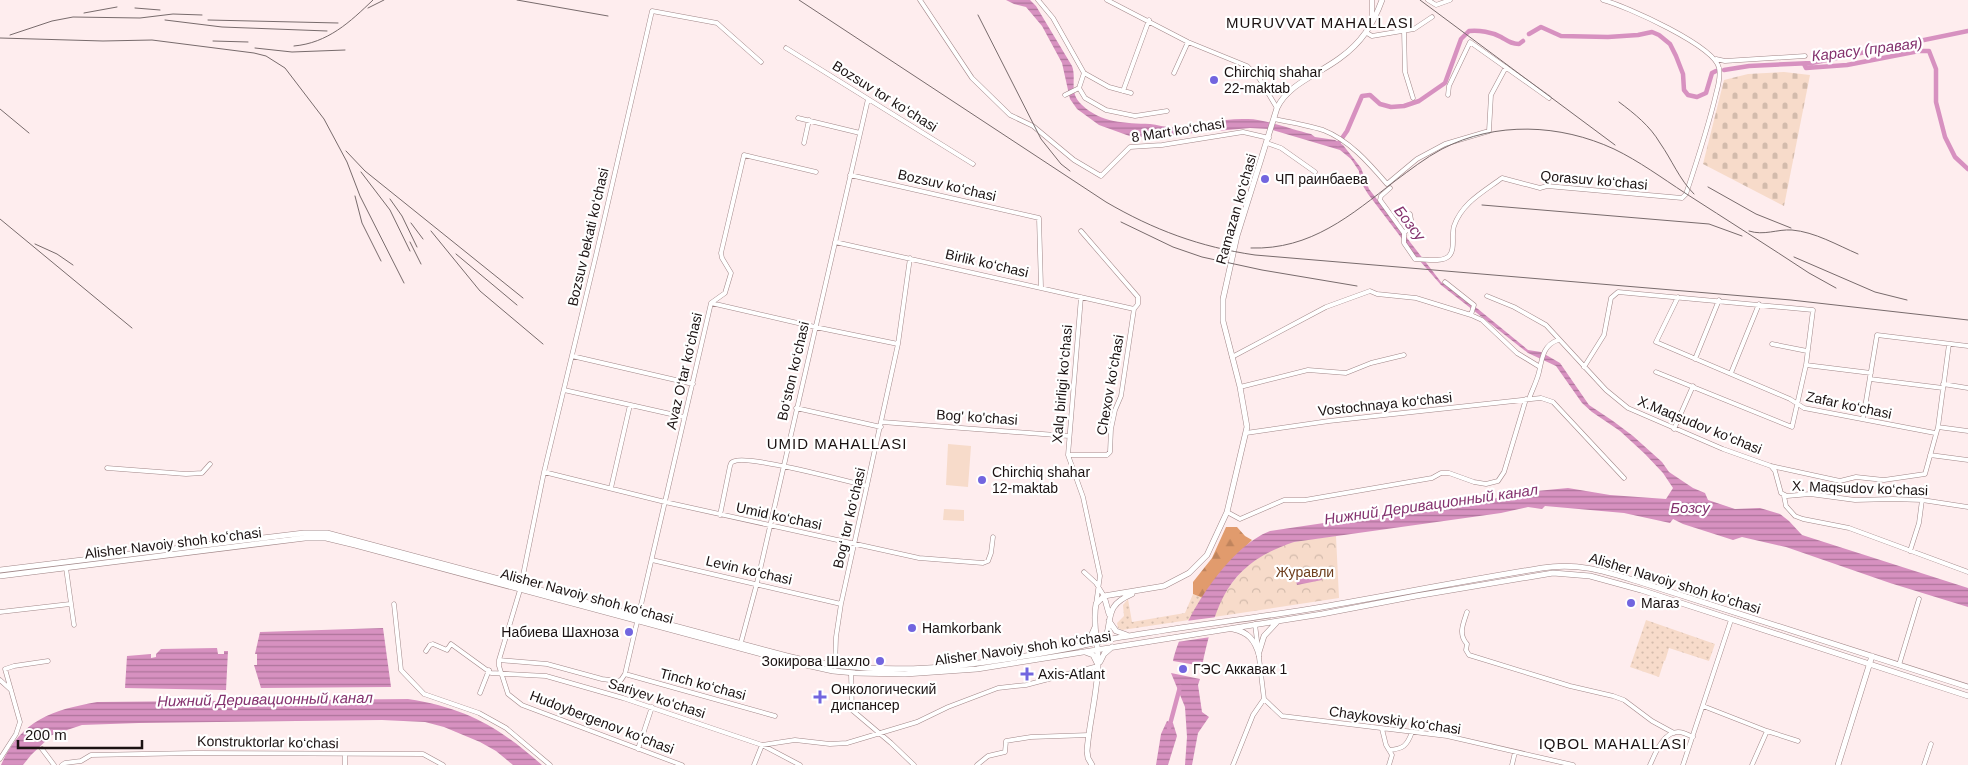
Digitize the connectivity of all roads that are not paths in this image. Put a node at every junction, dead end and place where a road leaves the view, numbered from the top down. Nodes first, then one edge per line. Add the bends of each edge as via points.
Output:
1 (920, 0) edge
2 (1038, 0) edge
3 (1107, 0) edge
4 (1372, 0) edge
5 (1382, 0) edge
6 (1428, 0) edge
7 (1450, 0) edge
8 (1603, 0) edge
9 (1432, 17) dead end
10 (1149, 20) junction
11 (1404, 30) junction
12 (1368, 31) junction
13 (1188, 42) junction
14 (786, 48) dead end
15 (1805, 56) dead end
16 (1716, 59) junction
17 (761, 62) dead end
18 (1506, 67) junction
19 (1084, 73) junction
20 (1174, 73) dead end
21 (1079, 88) junction
22 (1124, 90) junction
23 (1131, 93) dead end
24 (1065, 95) dead end
25 (1448, 96) dead end
26 (1413, 98) dead end
27 (1549, 98) dead end
28 (868, 99) junction
29 (1277, 108) junction
30 (1166, 111) dead end
31 (798, 118) dead end
32 (1274, 119) junction
33 (809, 120) junction
34 (860, 133) junction
35 (1268, 140) junction
36 (804, 143) dead end
37 (973, 164) dead end
38 (816, 172) dead end
39 (1315, 172) dead end
40 (850, 175) junction
41 (1390, 188) dead end
42 (1410, 214) dead end
43 (1081, 231) dead end
44 (1404, 233) junction
45 (835, 242) junction
46 (910, 258) junction
47 (1445, 282) dead end
48 (1041, 287) junction
49 (1487, 296) dead end
50 (1081, 297) junction
51 (1678, 298) junction
52 (1719, 300) junction
53 (712, 303) junction
54 (1759, 304) junction
55 (1134, 308) junction
56 (1471, 315) junction
57 (814, 327) junction
58 (1558, 340) junction
59 (898, 344) junction
60 (1772, 344) dead end
61 (1949, 344) junction
62 (1968, 346) edge
63 (1808, 351) junction
64 (1404, 355) dead end
65 (572, 356) junction
66 (1232, 357) junction
67 (1694, 359) junction
68 (1540, 364) junction
69 (1806, 365) junction
70 (1584, 367) junction
71 (1656, 372) dead end
72 (1731, 373) junction
73 (1871, 373) junction
74 (1870, 379) junction
75 (692, 384) junction
76 (1693, 386) junction
77 (1943, 386) junction
78 (1240, 387) junction
79 (1968, 388) edge
80 (564, 390) junction
81 (1528, 399) junction
82 (630, 404) junction
83 (1798, 405) junction
84 (796, 408) junction
85 (684, 417) junction
86 (1863, 419) junction
87 (882, 422) junction
88 (881, 427) junction
89 (1938, 427) junction
90 (1674, 429) junction
91 (1968, 431) edge
92 (1246, 433) junction
93 (1935, 433) junction
94 (1070, 436) junction
95 (1068, 455) junction
96 (1930, 455) junction
97 (1968, 460) edge
98 (210, 464) dead end
99 (782, 466) junction
100 (1771, 466) junction
101 (107, 468) dead end
102 (544, 472) junction
103 (1624, 478) dead end
104 (867, 486) junction
105 (611, 488) junction
106 (1784, 496) junction
107 (1922, 500) junction
108 (664, 502) junction
109 (1968, 507) edge
110 (1227, 512) junction
111 (720, 515) junction
112 (769, 526) junction
113 (992, 537) dead end
114 (855, 542) junction
115 (1910, 551) junction
116 (652, 560) junction
117 (66, 568) junction
118 (0, 570) edge
119 (1968, 572) edge
120 (0, 576) edge
121 (1100, 576) junction
122 (757, 583) junction
123 (520, 588) junction
124 (1099, 589) junction
125 (1142, 590) junction
126 (1104, 596) junction
127 (1919, 598) dead end
128 (70, 604) junction
129 (394, 604) dead end
130 (842, 604) junction
131 (1095, 606) junction
132 (0, 612) edge
133 (1467, 612) dead end
134 (1253, 616) junction
135 (1109, 617) junction
136 (639, 618) junction
137 (1280, 620) junction
138 (1731, 620) junction
139 (74, 624) dead end
140 (1254, 624) junction
141 (1095, 627) junction
142 (1109, 627) junction
143 (1228, 628) junction
144 (1130, 635) junction
145 (1113, 638) junction
146 (1105, 640) junction
147 (1098, 642) junction
148 (740, 646) junction
149 (1114, 646) junction
150 (1079, 649) junction
151 (1099, 649) junction
152 (426, 651) dead end
153 (1259, 655) junction
154 (1872, 656) junction
155 (499, 660) junction
156 (48, 661) dead end
157 (1870, 664) junction
158 (1899, 665) junction
159 (835, 666) junction
160 (1098, 666) junction
161 (489, 670) junction
162 (851, 673) junction
163 (502, 674) junction
164 (625, 674) junction
165 (0, 680) edge
166 (1968, 687) edge
167 (12, 691) junction
168 (480, 693) dead end
169 (1968, 696) edge
170 (1264, 699) junction
171 (1703, 706) junction
172 (652, 707) junction
173 (775, 716) dead end
174 (1382, 729) junction
175 (1767, 731) junction
176 (1412, 732) junction
177 (1674, 733) junction
178 (880, 734) junction
179 (1089, 735) junction
180 (1693, 737) junction
181 (1798, 741) dead end
182 (1931, 744) dead end
183 (762, 745) junction
184 (42, 749) dead end
185 (638, 749) junction
186 (1389, 750) junction
187 (1515, 752) junction
188 (345, 755) junction
189 (0, 759) edge
190 (54, 765) edge
191 (62, 765) edge
192 (345, 765) edge
193 (443, 765) edge
194 (550, 765) edge
195 (682, 765) edge
196 (754, 765) edge
197 (800, 765) edge
198 (914, 765) edge
199 (977, 765) edge
200 (1092, 765) edge
201 (1233, 765) edge
202 (1389, 765) edge
203 (1512, 765) edge
204 (1573, 765) edge
205 (1650, 765) edge
206 (1683, 765) edge
207 (1752, 765) edge
208 (1838, 765) edge
209 (1924, 765) edge

1 - 35 street, 8 Mart ko‘chasi via 972,78 1010,115 1040,130 1074,160 1101,176 1130,146 1162,145 1243,132
2 - 19 street via 1053,18
3 - 10 street
4 - 12 street
5 - 12 main road, Ramazan ko‘chasi
6 - 7 street via 1436,5
8 - 16 street via 1636,12 1693,42
9 - 11 street via 1419,27
10 - 13 street
10 - 22 street
11 - 12 street via 1372,36
11 - 26 street via 1405,72
12 - 29 main road, Ramazan ko‘chasi via 1339,59 1287,94
13 - 20 street
13 - 29 street via 1247,66 1259,78
14 - 28 street, Bozsuv tor ko‘chasi
15 - 16 street
16 - 44 street, Qorasuv ko‘chasi via 1720,75 1710,117 1682,198 1548,186 1540,188 1502,178 1467,203 1454,226 1450,256 1441,260 1415,259 1404,243
17 - 65 street, Bozsuv bekati ko‘chasi via 717,23 652,11
18 - 25 street via 1470,42 1449,86
18 - 27 street
18 - 32 street via 1491,95 1489,131 1445,144 1417,159 1387,184 1367,160 1345,142 1323,130
19 - 21 street
19 - 22 street via 1109,87
21 - 24 street
21 - 30 street via 1085,98 1106,110 1135,116
22 - 23 street
28 - 34 street, Bo‘ston ko‘chasi
28 - 37 street, Bozsuv tor ko‘chasi
29 - 32 main road, Ramazan ko‘chasi
31 - 33 street
32 - 35 main road, Ramazan ko‘chasi
33 - 34 street
33 - 36 street
34 - 40 street, Bo‘ston ko‘chasi
35 - 39 street, 8 Mart ko‘chasi
35 - 66 main road, Ramazan ko‘chasi via 1236,236 1223,300 1223,321
38 - 53 street, Avaz O‘tar ko‘chasi via 744,155 721,253 731,273 725,293
40 - 45 street, Bo‘ston ko‘chasi
40 - 48 street, Bozsuv ko‘chasi via 1039,218
41 - 44 street via 1380,196 1380,200
42 - 44 street via 1412,225
43 - 55 street via 1138,298
45 - 46 street, Birlik ko‘chasi
45 - 57 street, Bo‘ston ko‘chasi
46 - 48 street, Birlik ko‘chasi
46 - 59 street, Bog‘ tor ko‘chasi
47 - 56 street via 1474,305
48 - 50 street, Birlik ko‘chasi
49 - 58 street via 1546,325
50 - 55 street, Birlik ko‘chasi
50 - 94 street, Xalq birligi ko‘chasi
51 - 52 street
51 - 67 street via 1656,342
51 - 70 street via 1618,292 1611,298 1604,335
52 - 54 street
52 - 67 street
53 - 57 street
53 - 75 street, Avaz O‘tar ko‘chasi
54 - 63 street via 1814,310
54 - 72 street
55 - 95 street, Chexov ko‘chasi via 1122,391 1111,429 1110,452 1107,455
56 - 66 street via 1414,297 1364,292 1326,307
56 - 68 street via 1482,320 1517,353
57 - 59 street
57 - 84 street, Bo‘ston ko‘chasi
58 - 68 street via 1548,345
58 - 70 street, X.Maqsudov ko‘chasi
59 - 87 street, Bog‘ tor ko‘chasi
60 - 63 street
61 - 62 street
61 - 73 street via 1878,334
61 - 77 street
63 - 69 street
64 - 78 street via 1346,373 1308,370
65 - 75 street
65 - 80 street, Bozsuv bekati ko‘chasi
66 - 78 main road, Ramazan ko‘chasi
67 - 72 street
68 - 81 street
69 - 73 street
69 - 83 street
70 - 90 street, X.Maqsudov ko‘chasi via 1628,408
71 - 76 street, Zafar ko‘chasi
72 - 83 street
73 - 74 street
74 - 77 street
74 - 86 street
75 - 85 street, Avaz O‘tar ko‘chasi
76 - 83 street, Zafar ko‘chasi via 1792,427
76 - 90 street
77 - 79 street
77 - 89 street
78 - 92 main road, Ramazan ko‘chasi
80 - 82 street
80 - 102 street, Bozsuv bekati ko‘chasi
81 - 92 street, Vostochnaya ko‘chasi
81 - 103 street, Vostochnaya ko‘chasi via 1541,398 1553,402
81 - 110 street via 1498,481 1486,484 1442,473 1432,478 1359,492 1281,500 1240,519
82 - 85 street
82 - 105 street
83 - 86 street, Zafar ko‘chasi
84 - 88 street
84 - 99 street, Bo‘ston ko‘chasi
85 - 108 street, Avaz O‘tar ko‘chasi
86 - 93 street, Zafar ko‘chasi
87 - 88 street, Bog‘ tor ko‘chasi
87 - 94 street, Bog' ko'chasi
88 - 104 street, Bog‘ tor ko‘chasi
89 - 91 street
89 - 93 street
90 - 100 street, X.Maqsudov ko‘chasi
92 - 110 main road, Ramazan ko‘chasi
93 - 96 street
94 - 95 street, Xalq birligi ko‘chasi
95 - 121 street, Xalq birligi ko‘chasi via 1083,497
96 - 97 street
96 - 100 street, X.Maqsudov ko‘chasi via 1925,474 1884,480 1856,477 1840,481
98 - 101 street via 202,473 186,474
99 - 104 street
99 - 111 street via 750,460 732,462
99 - 112 street, Bo‘ston ko‘chasi
100 - 106 street, X. Maqsudov ko‘chasi
102 - 105 street, Umid ko‘chasi
102 - 123 street, Bozsuv bekati ko‘chasi
104 - 114 street, Bog‘ tor ko‘chasi
105 - 108 street, Umid ko‘chasi
106 - 107 street, X. Maqsudov ko‘chasi via 1810,494 1854,500
106 - 115 street via 1786,506 1795,516 1849,528
107 - 109 street, X. Maqsudov ko‘chasi
107 - 115 street
108 - 111 street, Umid ko‘chasi
108 - 116 street, Avaz O‘tar ko‘chasi
110 - 125 main road, Ramazan ko‘chasi via 1209,551 1193,570 1171,584
111 - 112 street, Umid ko‘chasi
112 - 114 street, Umid ko‘chasi
112 - 122 street, Bo‘ston ko‘chasi
113 - 114 street, Umid ko‘chasi via 991,553 983,564 919,558
114 - 130 street, Bog‘ tor ko‘chasi
115 - 119 street
116 - 122 street, Levin ko‘chasi
116 - 136 street, Avaz O‘tar ko‘chasi
117 - 120 main road, Alisher Navoiy shoh koʻchasi
117 - 123 main road, Alisher Navoiy shoh koʻchasi via 320,538
117 - 128 street
118 - 123 main road, Alisher Navoiy shoh koʻchasi via 319,532
121 - 124 street, Xalq birligi ko‘chasi
121 - 124 street via 1096,580 1084,572
122 - 130 street, Levin ko‘chasi
122 - 148 street, Bo‘ston ko‘chasi
123 - 136 main road, Alisher Navoiy shoh koʻchasi
123 - 155 street
124 - 126 street
124 - 131 street, Xalq birligi ko‘chasi
125 - 126 main road, Ramazan ko‘chasi
125 - 135 main road via 1120,600
126 - 131 main road
126 - 135 main road
127 - 158 street
128 - 132 street
128 - 139 street
129 - 194 street via 401,670 424,694 479,713 506,728
130 - 159 street, Bog‘ tor ko‘chasi
131 - 141 main road
133 - 177 street via 1461,634 1469,656 1624,700
134 - 140 main road
134 - 144 main road, Alisher Navoiy shoh koʻchasi
134 - 154 main road, Alisher Navoiy shoh koʻchasi via 1575,565 1643,583
135 - 142 main road
135 - 144 main road via 1119,633
136 - 148 main road, Alisher Navoiy shoh koʻchasi
136 - 164 street
137 - 138 main road, Alisher Navoiy shoh koʻchasi via 1559,573 1604,579
137 - 140 main road, Alisher Navoiy shoh koʻchasi
137 - 153 main road via 1264,636
138 - 157 main road, Alisher Navoiy shoh koʻchasi
138 - 171 street
140 - 143 main road, Alisher Navoiy shoh koʻchasi
140 - 153 street
141 - 142 main road via 1101,634
141 - 147 main road
141 - 150 main road
142 - 146 main road
143 - 149 main road, Alisher Navoiy shoh koʻchasi
143 - 153 main road via 1247,634
144 - 145 main road, Alisher Navoiy shoh koʻchasi
145 - 146 main road, Alisher Navoiy shoh koʻchasi
145 - 149 main road
146 - 147 main road, Alisher Navoiy shoh koʻchasi
146 - 151 main road
147 - 150 main road, Alisher Navoiy shoh koʻchasi
147 - 151 main road
148 - 159 main road, Alisher Navoiy shoh koʻchasi
148 - 162 main road, Alisher Navoiy shoh koʻchasi via 799,664
149 - 151 main road, Alisher Navoiy shoh koʻchasi
149 - 160 main road via 1104,654
150 - 151 main road, Alisher Navoiy shoh koʻchasi
150 - 159 main road, Alisher Navoiy shoh koʻchasi via 947,666 872,669
150 - 160 main road via 1093,655
150 - 162 main road, Alisher Navoiy shoh koʻchasi via 960,670
151 - 160 main road
152 - 161 street, Sariyev ko‘chasi via 433,644 447,650 451,644
153 - 170 street
154 - 157 main road
154 - 158 main road, Alisher Navoiy shoh koʻchasi
155 - 163 street
155 - 164 street, Tinch ko‘chasi via 547,664 617,681
156 - 167 street via 5,670
157 - 169 main road, Alisher Navoiy shoh koʻchasi
157 - 208 main road
158 - 166 main road, Alisher Navoiy shoh koʻchasi
160 - 178 street via 1035,683 998,688
160 - 179 main road
161 - 163 street, Sariyev ko‘chasi
161 - 168 street
162 - 178 street via 852,710
163 - 172 street, Sariyev ko‘chasi via 546,676
163 - 185 street, Hudoybergenov ko‘chasi via 508,694 522,705
164 - 173 street, Tinch ko‘chasi
165 - 167 street
167 - 189 street via 20,722
170 - 174 street, Chaykovskiy ko‘chasi via 1282,716
170 - 201 street via 1253,715
171 - 175 street
171 - 180 street
172 - 183 street, Sariyev ko‘chasi
172 - 185 street
174 - 176 street, Chaykovskiy ko‘chasi
174 - 186 street
175 - 181 street
175 - 207 street
176 - 186 street via 1403,748
176 - 187 street, Chaykovskiy ko‘chasi via 1447,736
177 - 180 street
177 - 205 street via 1662,742
178 - 183 street via 847,743 795,740
178 - 198 street
179 - 199 street via 1006,741 1005,752 988,756
179 - 200 main road via 1087,752
180 - 206 street
182 - 209 street
183 - 196 street
183 - 197 street, Sariyev ko‘chasi
184 - 190 street
185 - 195 street, Hudoybergenov ko‘chasi
186 - 202 street via 1392,755
187 - 203 street
187 - 204 street, Chaykovskiy ko‘chasi
188 - 191 street, Konstruktorlar ko‘chasi via 91,755
188 - 192 street
188 - 193 street, Konstruktorlar ko‘chasi via 423,754

